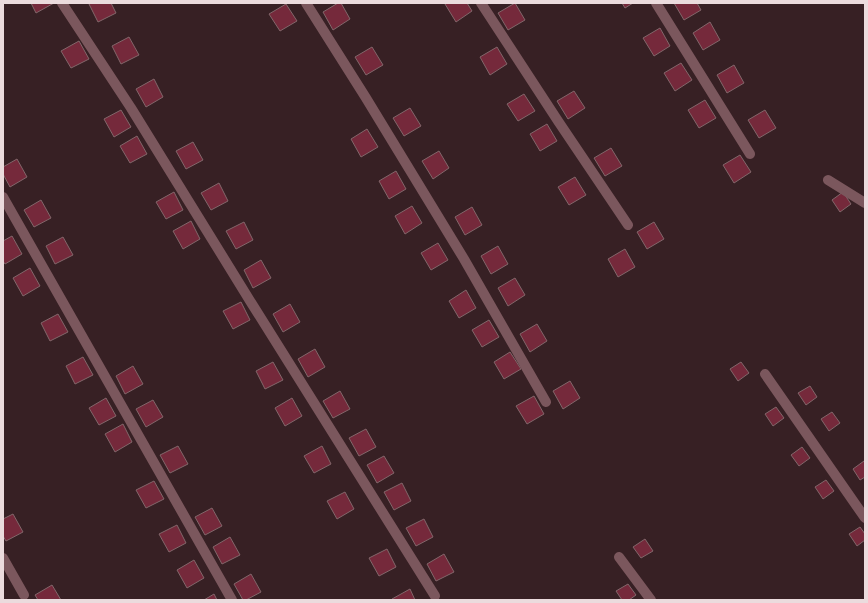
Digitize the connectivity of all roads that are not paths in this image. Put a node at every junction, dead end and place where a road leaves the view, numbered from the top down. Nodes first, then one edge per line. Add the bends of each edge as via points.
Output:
1 (62, 3) edge
2 (306, 3) edge
3 (480, 3) edge
4 (656, 3) edge
5 (750, 154) dead end
6 (828, 180) dead end
7 (3, 197) edge
8 (865, 203) edge
9 (628, 225) dead end
10 (765, 374) dead end
11 (546, 402) dead end
12 (865, 518) edge
13 (619, 557) dead end
14 (3, 558) edge
15 (24, 595) dead end
16 (435, 596) dead end
17 (232, 600) edge
18 (651, 600) edge

1 - 16 street via 131,108
2 - 11 street via 460,253
3 - 9 street
4 - 5 street
6 - 8 street
7 - 17 street
10 - 12 street
13 - 18 street
14 - 15 street

